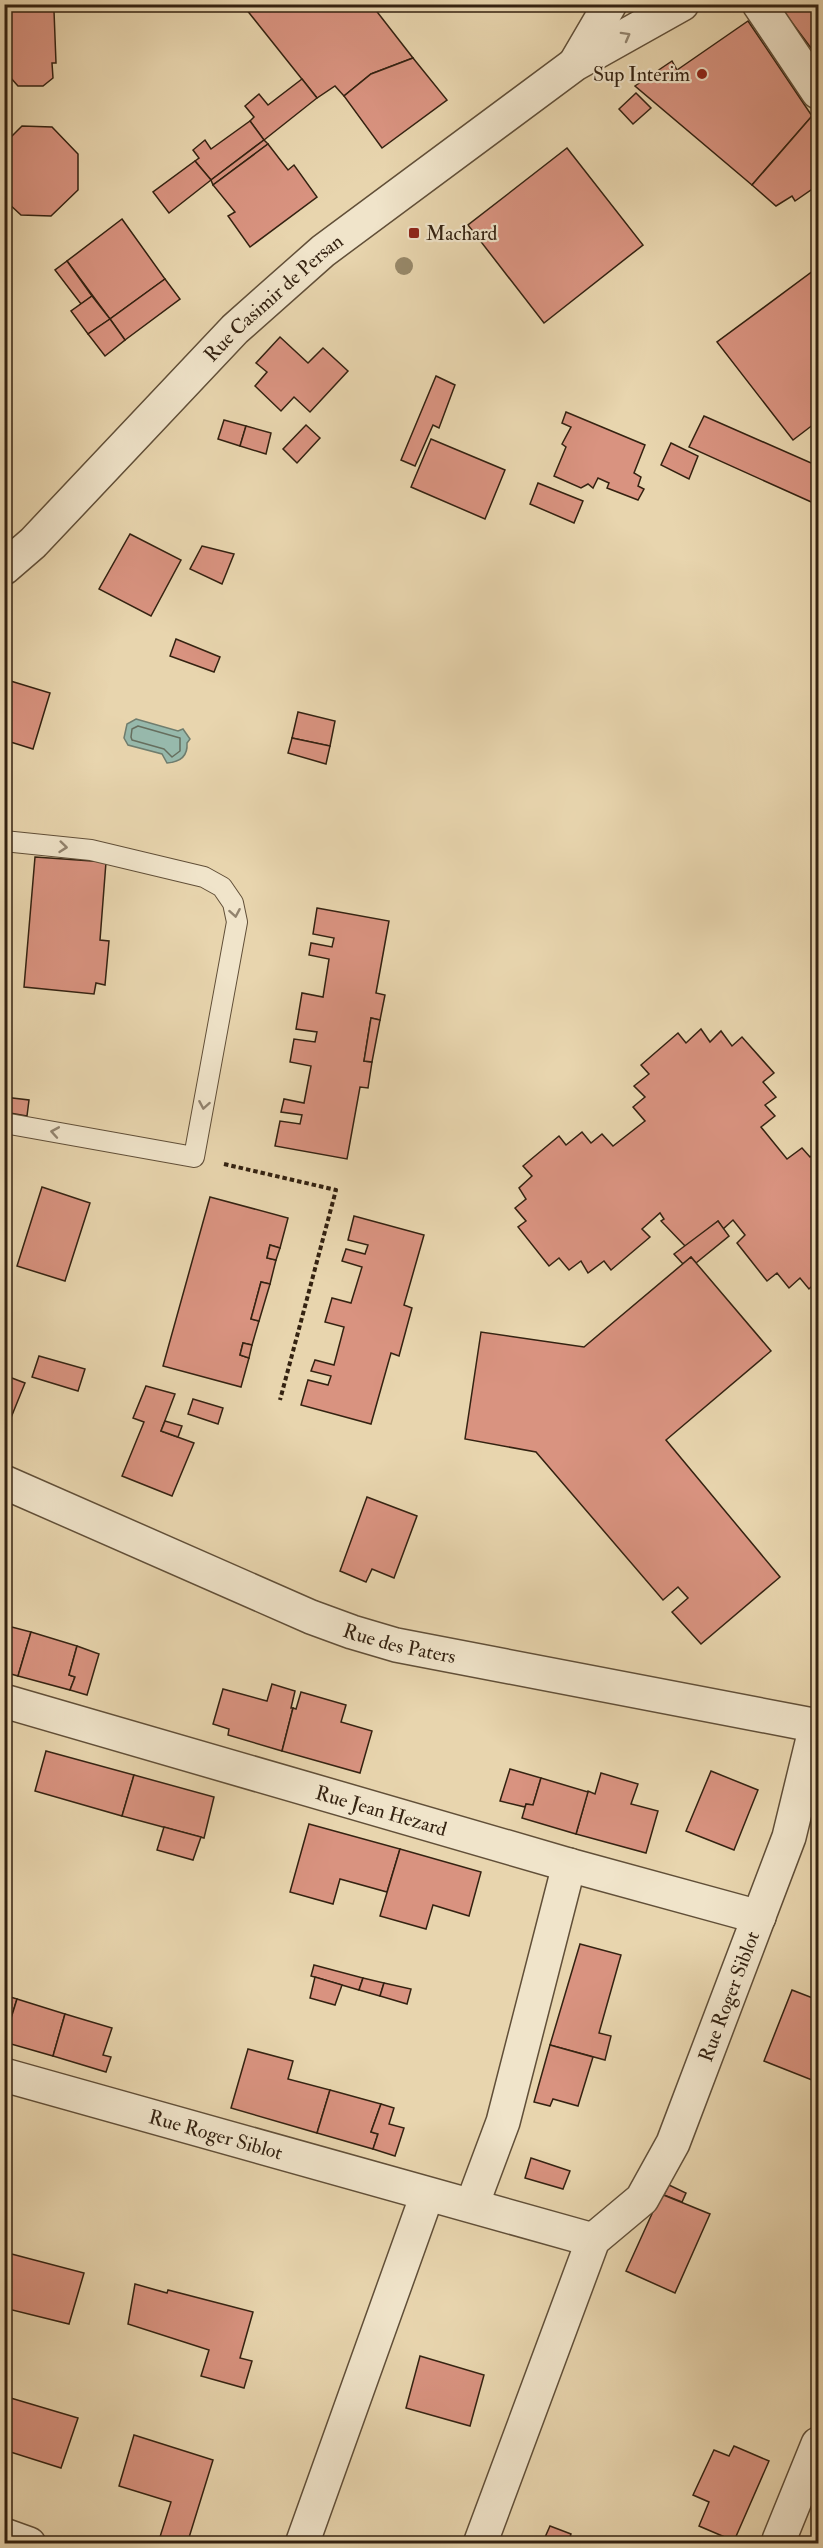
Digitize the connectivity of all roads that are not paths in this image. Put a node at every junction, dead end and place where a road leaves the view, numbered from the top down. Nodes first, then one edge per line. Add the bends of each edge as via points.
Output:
1 (610, 4) edge
2 (682, 4) edge
3 (759, 4) edge
4 (575, 64) junction
5 (819, 92) edge
6 (4, 568) edge
7 (4, 841) edge
8 (4, 1123) edge
9 (4, 1482) edge
10 (4, 1701) edge
11 (817, 1726) edge
12 (569, 1865) junction
13 (759, 1917) junction
14 (4, 2074) edge
15 (427, 2195) junction
16 (472, 2205) junction
17 (593, 2240) junction
18 (819, 2444) edge
19 (4, 2535) edge
20 (779, 2540) dead end
21 (29, 2544) edge
22 (302, 2544) edge
23 (480, 2544) edge

1 - 4 street, Rue Casimir de Persan
4 -> 2 street, Rue Casimir de Persan
3 - 5 street
4 - 6 street, Rue Casimir de Persan via 323,251 278,289 235,329 33,543
7 -> 8 lane via 91,850 204,877 222,887 233,903 237,922 194,1157
9 - 11 street, Rue des Paters via 352,1632 396,1645
10 - 12 street, Rue Jean Hezard
11 - 13 street, Rue Roger Siblot via 789,1838
12 - 13 street, Rue Jean Hezard
12 - 16 street via 503,2121
13 - 17 street, Rue Roger Siblot via 673,2143 642,2199
14 - 15 street, Rue Roger Siblot
15 - 16 street, Rue Roger Siblot
15 - 22 street
16 - 17 street, Rue Roger Siblot
17 - 23 street, Rue Roger Siblot
18 - 20 street
19 - 21 street

